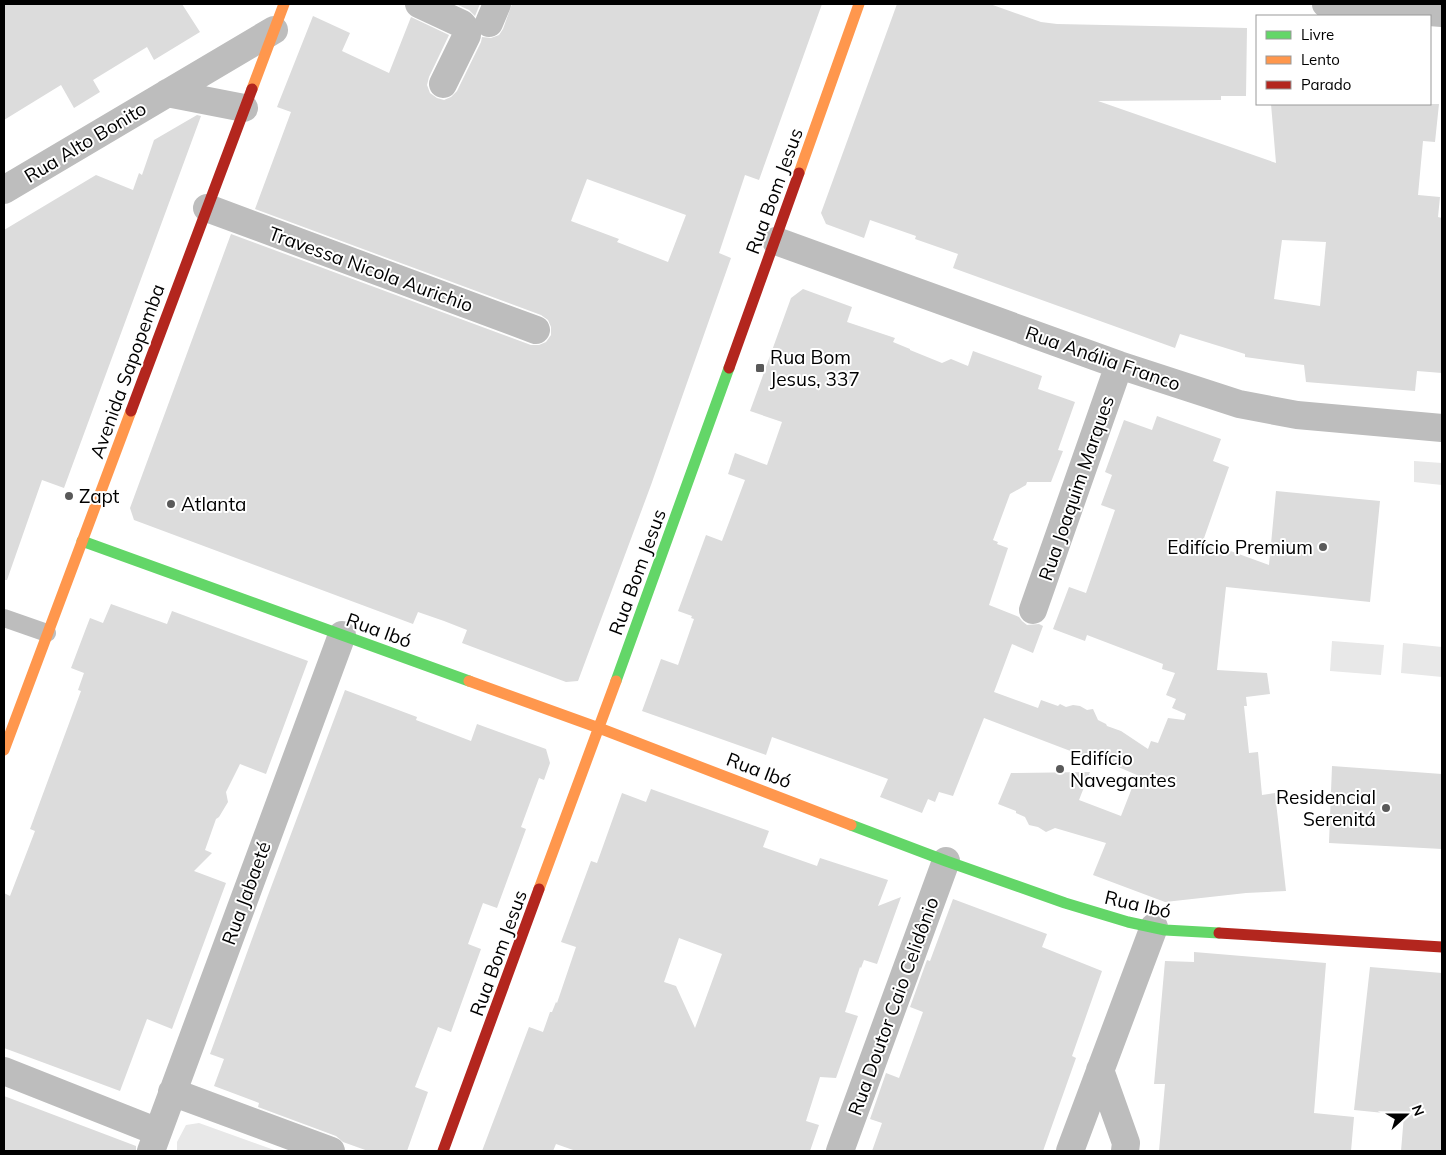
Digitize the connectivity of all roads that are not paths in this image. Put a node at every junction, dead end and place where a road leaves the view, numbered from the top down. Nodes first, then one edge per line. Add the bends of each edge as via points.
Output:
1 (284, 4) edge
2 (419, 4) edge
3 (859, 4) edge
4 (1326, 4) edge
5 (1442, 13) edge
6 (274, 30) junction
7 (443, 84) dead end
8 (167, 93) junction
9 (244, 108) junction
10 (4, 190) edge
11 (207, 208) junction
12 (776, 241) junction
13 (536, 330) dead end
14 (1119, 365) junction
15 (1442, 428) edge
16 (82, 541) junction
17 (1033, 610) dead end
18 (4, 618) edge
19 (47, 633) junction
20 (342, 635) junction
21 (599, 728) junction
22 (4, 750) edge
23 (946, 861) junction
24 (1154, 927) junction
25 (1442, 947) edge
26 (1100, 1070) junction
27 (4, 1072) edge
28 (172, 1092) junction
29 (154, 1142) edge
30 (331, 1151) edge
31 (443, 1151) edge
32 (840, 1151) edge
33 (1070, 1151) edge
34 (1124, 1151) edge

1 - 6 street, Avenida Sapopemba
2 - 7 street via 462,24 466,29 467,36
3 - 12 street, Rua Bom Jesus
4 - 5 street
6 - 8 street, Rua Alto Bonito
6 - 9 street, Avenida Sapopemba
8 - 9 street, Rua Alto Bonito
8 - 10 street, Rua Alto Bonito
9 - 11 street, Avenida Sapopemba
11 - 13 street, Travessa Nicola Aurichio
11 - 16 street, Avenida Sapopemba
12 - 14 street, Rua Anália Franco
12 - 21 street, Rua Bom Jesus
14 - 15 street, Rua Anália Franco via 1265,410
14 - 17 street, Rua Joaquim Marques
16 - 19 street, Avenida Sapopemba
16 - 20 street, Rua Ibó
18 - 19 lane
19 - 22 street, Avenida Sapopemba
20 - 21 street, Rua Ibó
20 - 28 street, Rua Jabaeté
21 - 23 street, Rua Ibó
21 - 31 street, Rua Bom Jesus
23 - 24 street, Rua Ibó via 1065,903
23 - 32 street, Rua Doutor Caio Celidônio
24 - 25 street, Rua Ibó
24 - 26 street
26 - 33 street
26 - 34 street via 1126,1143
27 - 29 street
28 - 29 street, Rua Jabaeté
28 - 30 street

